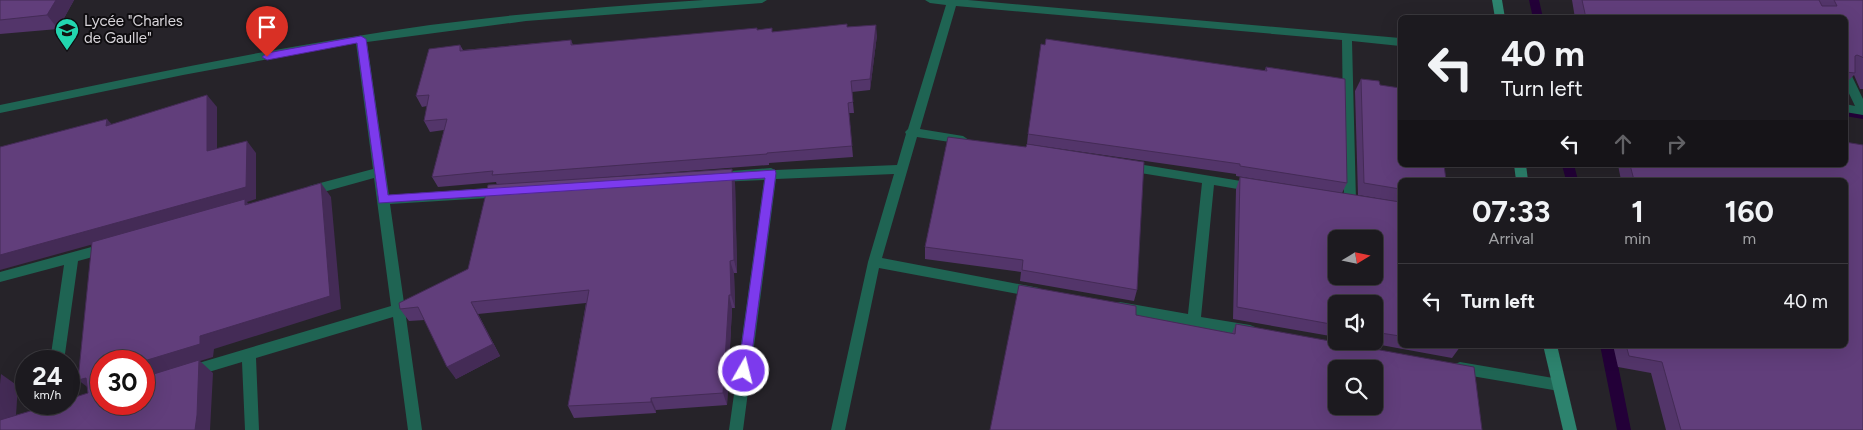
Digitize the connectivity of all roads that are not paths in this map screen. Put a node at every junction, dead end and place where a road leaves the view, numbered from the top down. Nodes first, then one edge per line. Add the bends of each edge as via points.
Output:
1 (762, 0) edge
2 (930, 0) edge
3 (1496, 0) edge
4 (952, 1) junction
5 (1499, 15) edge
6 (1347, 37) junction
7 (361, 39) junction
8 (1398, 42) edge
9 (1848, 79) edge
10 (1848, 108) edge
11 (0, 109) edge
12 (1863, 111) edge
13 (911, 132) junction
14 (978, 143) edge
15 (1112, 164) edge
16 (900, 169) junction
17 (379, 172) junction
18 (771, 173) junction
19 (701, 178) edge
20 (1208, 180) junction
21 (1265, 188) edge
22 (512, 191) edge
23 (292, 196) edge
24 (383, 200) junction
25 (1367, 204) edge
26 (120, 244) edge
27 (72, 257) junction
28 (874, 262) junction
29 (0, 277) edge
30 (1049, 294) edge
31 (1107, 305) edge
32 (399, 309) junction
33 (1194, 321) junction
34 (1263, 333) edge
35 (1551, 348) edge
36 (59, 350) edge
37 (249, 354) junction
38 (1450, 366) edge
39 (179, 375) edge
40 (1558, 385) junction
41 (252, 430) edge
42 (415, 430) edge
43 (736, 430) edge
44 (838, 430) edge
45 (1570, 430) edge

1 - 7 street via 593,10
2 - 4 street
3 - 5 street
4 - 6 street
4 - 13 street
6 - 8 street
6 - 25 street via 1345,200
7 - 11 street
7 - 17 street
9 - 12 street
10 - 12 street
13 - 14 street
13 - 16 street
15 - 20 street
16 - 18 street
16 - 28 street
17 - 23 street
17 - 24 street
18 - 19 street
18 - 43 street
20 - 21 street
20 - 33 street
22 - 24 street
24 - 32 street
26 - 27 street
27 - 29 street
27 - 36 street
28 - 30 street
28 - 44 street
31 - 33 street
32 - 37 street
32 - 42 street
33 - 34 street
35 - 40 street
37 - 39 street
37 - 41 street
38 - 40 street
40 - 45 street

